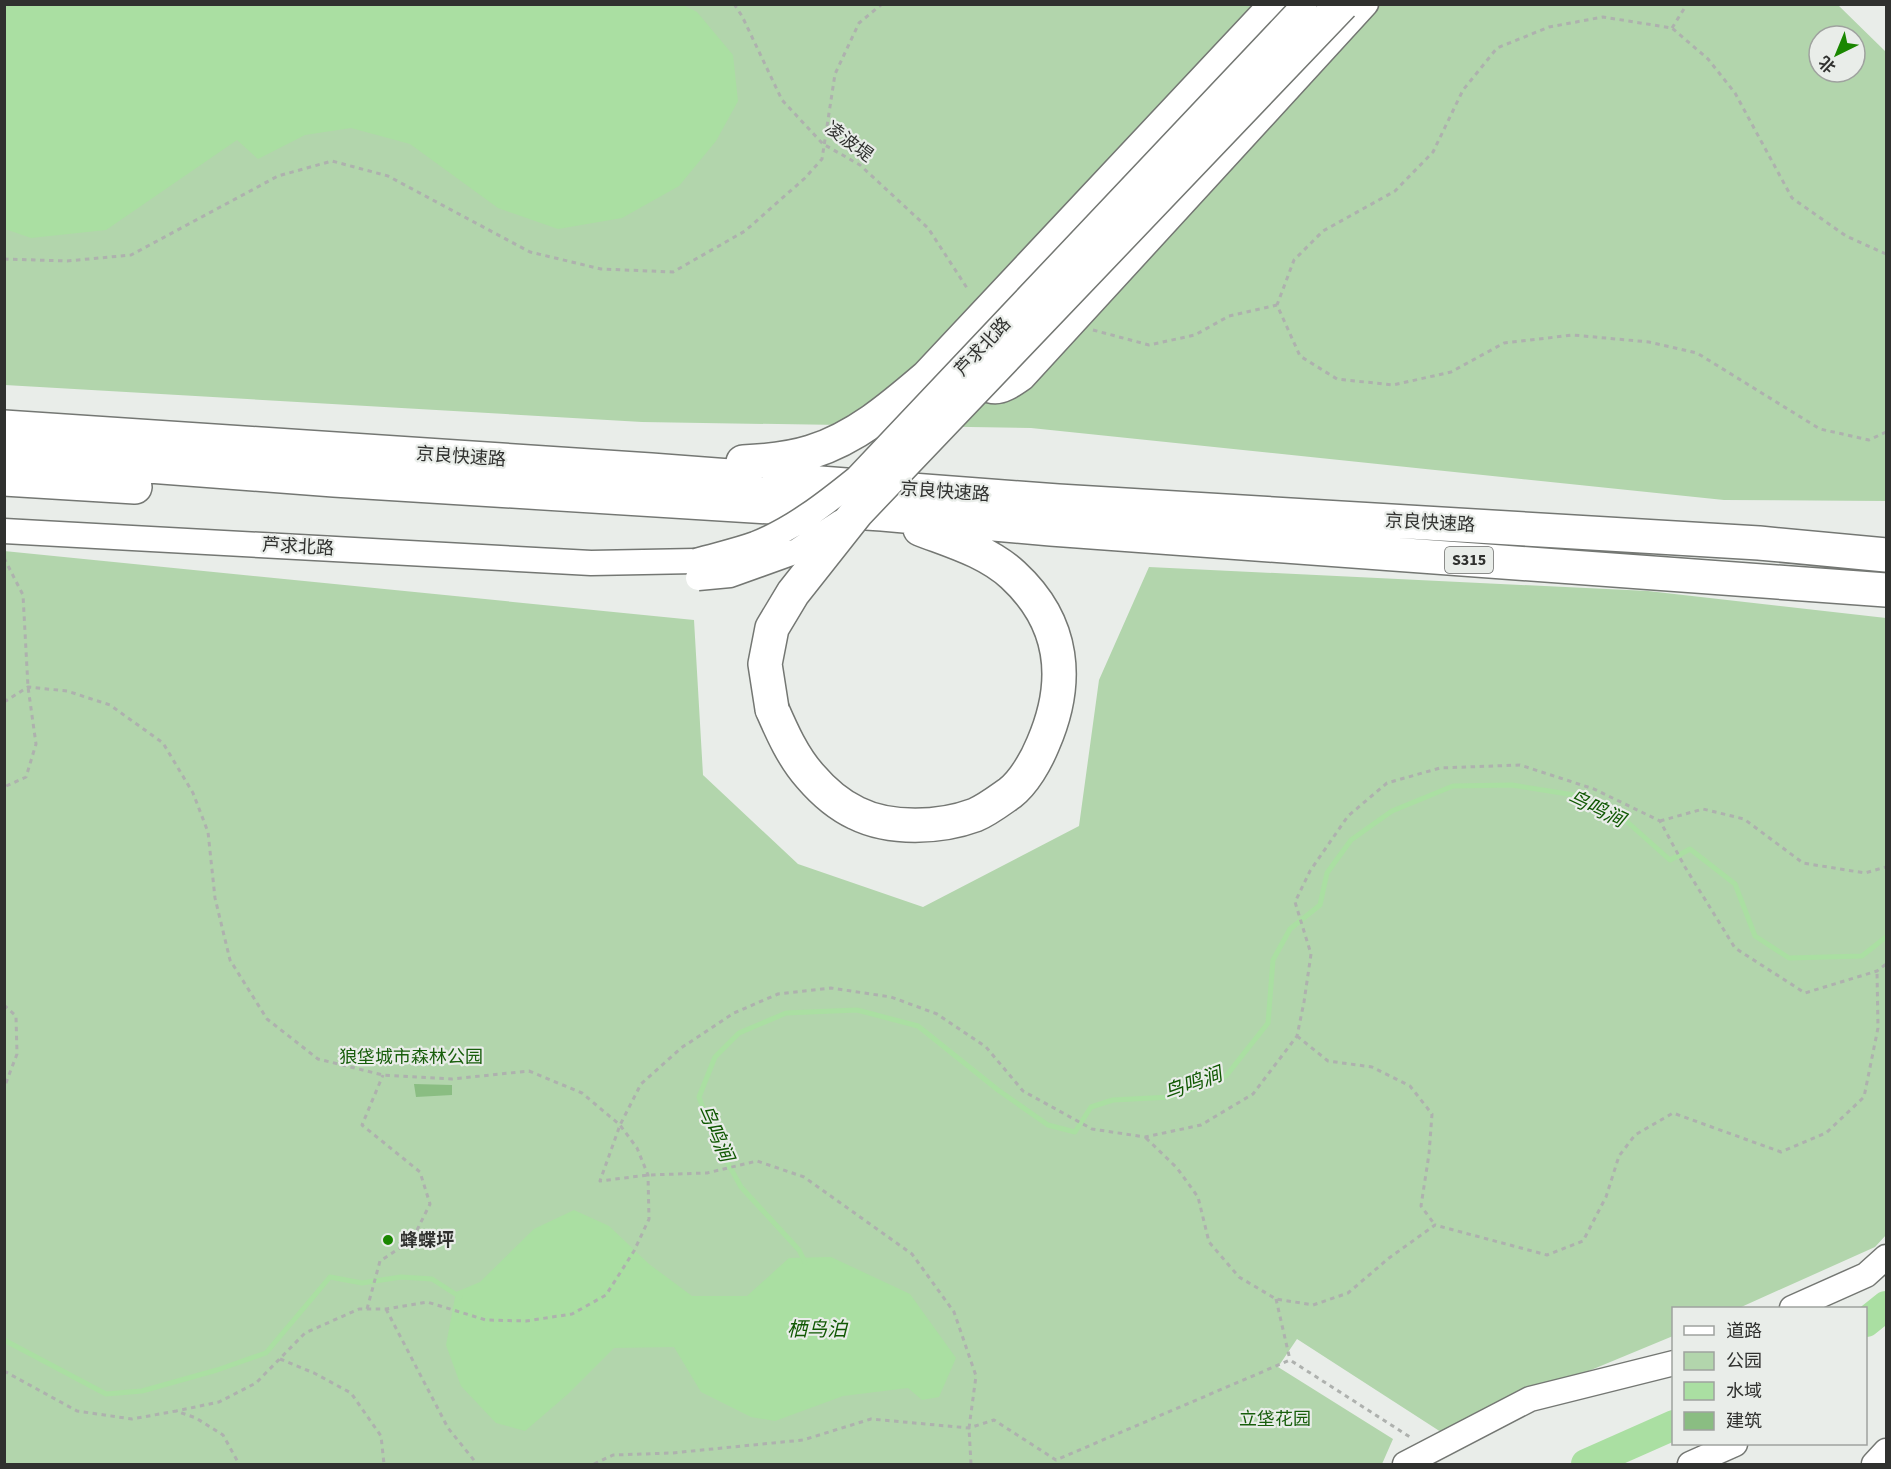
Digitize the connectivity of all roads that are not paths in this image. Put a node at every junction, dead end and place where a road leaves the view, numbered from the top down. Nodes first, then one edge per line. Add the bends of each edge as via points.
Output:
1 (1277, 4) edge
2 (1305, 4) edge
3 (1342, 4) edge
4 (1366, 4) edge
5 (978, 324) junction
6 (4, 427) edge
7 (4, 455) edge
8 (651, 470) junction
9 (4, 479) edge
10 (334, 480) junction
11 (869, 513) junction
12 (1055, 515) junction
13 (4, 531) edge
14 (1887, 555) edge
15 (697, 570) junction
16 (1887, 590) edge
17 (1887, 1257) edge
18 (1794, 1307) edge
19 (1672, 1364) edge
20 (1731, 1445) edge
21 (1887, 1451) edge
22 (1406, 1464) edge
23 (1690, 1464) edge
24 (1874, 1464) edge

1 - 5 highway
2 - 15 street, 芦求北路, bridge via 857,478 798,522
3 - 11 highway, bridge
4 - 5 street via 1031,369 1008,388 996,392 982,389 969,376 963,360
5 - 8 highway via 927,377 885,413 812,452 771,460
6 - 8 highway, 京良快速路
7 - 10 highway
8 - 12 highway, 京良快速路
9 - 10 highway via 210,491
10 - 11 highway, 京良快速路
11 - 11 highway, bridge via 793,593 772,628 765,664 772,710 785,739 809,775 856,813 891,823 934,825 977,814 1012,792 1036,760 1059,691 1060,663 1053,635 1036,602 1012,574 979,551
11 - 12 highway, 京良快速路
11 - 15 street, 芦求北路, bridge via 797,551 730,575
12 - 14 highway, 京良快速路 / S315 via 1759,543
12 - 16 highway, 京良快速路 / S315
13 - 15 street, 芦求北路
17 - 18 street via 1866,1275
19 - 22 street via 1530,1399
20 - 23 street
21 - 24 street

